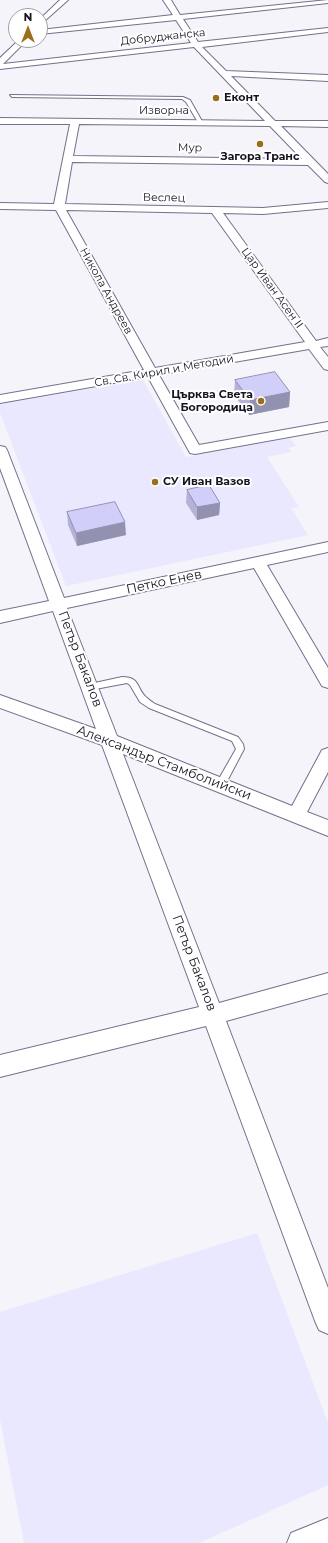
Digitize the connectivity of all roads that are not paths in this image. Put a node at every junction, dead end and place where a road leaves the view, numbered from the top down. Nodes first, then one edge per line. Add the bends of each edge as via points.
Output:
1 (64, 0) edge
2 (167, 0) edge
3 (328, 1) edge
4 (48, 16) edge
5 (178, 17) junction
6 (328, 30) edge
7 (48, 31) edge
8 (196, 45) junction
9 (15, 48) edge
10 (0, 63) edge
11 (0, 67) edge
12 (224, 73) junction
13 (328, 78) edge
14 (12, 96) dead end
15 (0, 121) edge
16 (75, 122) junction
17 (201, 123) junction
18 (274, 123) junction
19 (328, 124) edge
20 (68, 159) junction
21 (311, 162) junction
22 (328, 180) edge
23 (328, 205) edge
24 (0, 206) edge
25 (59, 207) junction
26 (216, 211) junction
27 (328, 342) edge
28 (313, 345) junction
29 (328, 366) edge
30 (152, 372) junction
31 (0, 399) edge
32 (328, 426) edge
33 (0, 450) edge
34 (328, 547) edge
35 (258, 562) junction
36 (59, 605) junction
37 (0, 617) edge
38 (328, 682) edge
39 (90, 687) junction
40 (0, 701) edge
41 (110, 741) junction
42 (328, 754) edge
43 (221, 784) junction
44 (296, 815) junction
45 (328, 828) edge
46 (328, 983) edge
47 (213, 1014) junction
48 (0, 1066) edge
49 (328, 1321) edge
50 (328, 1532) edge
51 (302, 1543) edge

1 - 4 street
2 - 5 street
3 - 5 street
5 - 7 street
5 - 8 street
6 - 8 street, Добруджанска
8 - 11 street, Добруджанска
8 - 12 street
9 - 10 street
12 - 13 street
12 - 18 street
14 - 17 lane via 183,98 188,101
15 - 16 street, Изворна
16 - 17 street, Изворна
16 - 20 street
17 - 18 street, Изворна
18 - 19 street, Изворна
18 - 21 street
20 - 21 street, Мур
20 - 25 street
21 - 22 street
23 - 26 street, Веслец via 263,211
24 - 25 street, Веслец
25 - 26 street, Веслец
25 - 30 street, Никола Андреев
26 - 28 street, Цар Иван Асен II
27 - 28 street, Св. Св. Кирил и Методий
28 - 29 street, Цар Иван Асен II
28 - 30 street, Св. Св. Кирил и Методий
30 - 31 street, Св. Св. Кирил и Методий
30 - 32 street, Никола Андреев via 195,450
33 - 36 street, Петър Бакалов
34 - 35 street, Петко Енев
35 - 36 street, Петко Енев
35 - 38 street
36 - 37 street, Петко Енев
36 - 39 street, Петър Бакалов
39 - 41 street, Петър Бакалов
39 - 43 lane via 128,680 133,683 143,700 152,706 235,739 240,749
40 - 41 street, Александър Стамболийски
41 - 43 street, Александър Стамболийски
41 - 47 street, Петър Бакалов
42 - 44 street
43 - 44 street, Александър Стамболийски
44 - 45 street, Александър Стамболийски
46 - 47 street
47 - 48 street
47 - 49 street, Петър Бакалов
50 - 51 street

